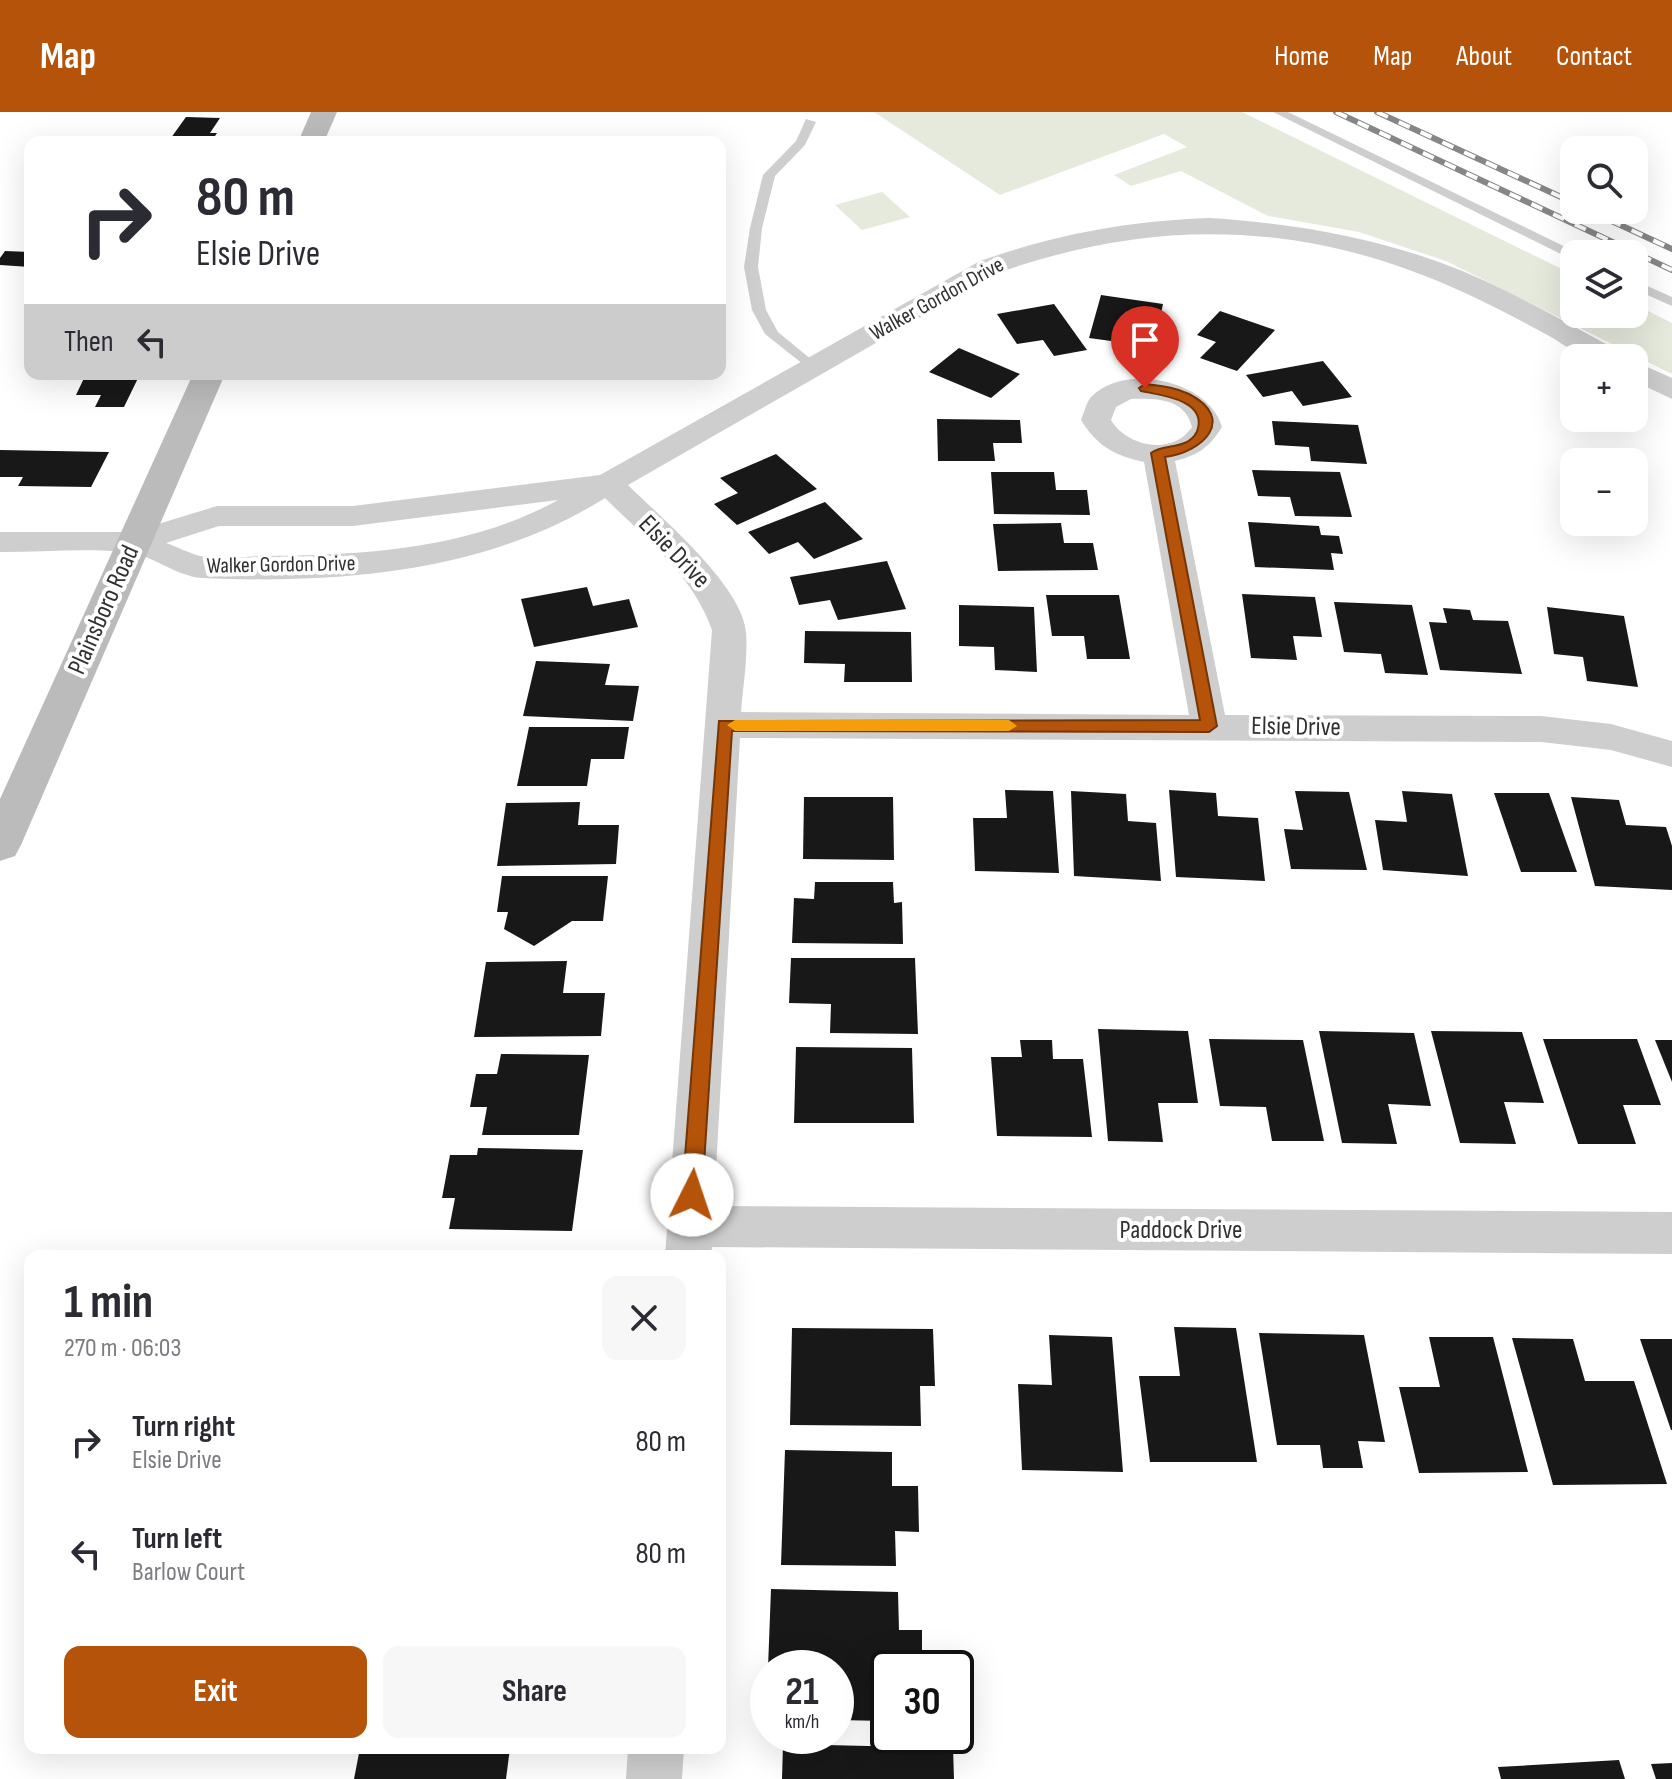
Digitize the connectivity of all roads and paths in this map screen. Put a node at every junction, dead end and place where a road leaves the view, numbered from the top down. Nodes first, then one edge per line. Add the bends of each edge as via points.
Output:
1 (324, 112) edge
2 (1279, 112) edge
3 (810, 122) dead end
4 (314, 136) edge
5 (1560, 248) edge
6 (1648, 291) edge
7 (1672, 302) edge
8 (1584, 344) edge
9 (813, 368) junction
10 (1648, 377) edge
11 (206, 380) edge
12 (1672, 390) edge
13 (1158, 453) dead end
14 (608, 483) junction
15 (0, 542) edge
16 (134, 542) junction
17 (724, 725) junction
18 (1209, 726) junction
19 (1672, 754) edge
20 (0, 845) edge
21 (1672, 1233) edge
22 (689, 1241) edge
23 (656, 1754) edge
24 (654, 1779) edge

1 - 4 street
2 - 5 lane
3 - 9 lane via 801,142 769,175 751,267 759,310 772,334
6 - 7 lane
8 - 9 street, Walker Gordon Drive via 1461,281 1403,258 1310,235 1184,226 1094,235 1014,257
9 - 14 street, Walker Gordon Drive
10 - 12 street
11 - 16 street, Plainsboro Road
13 - 18 street
14 - 16 street, Walker Gordon Drive via 353,516 217,516
14 - 16 street, Walker Gordon Drive via 509,535 397,560 198,567
14 - 17 street, Elsie Drive via 721,606 730,642
15 - 16 street
16 - 20 street, Plainsboro Road
17 - 18 street, Elsie Drive
17 - 22 street, Elsie Drive
18 - 19 street, Elsie Drive via 1558,729
21 - 22 street, Paddock Drive
23 - 24 street

